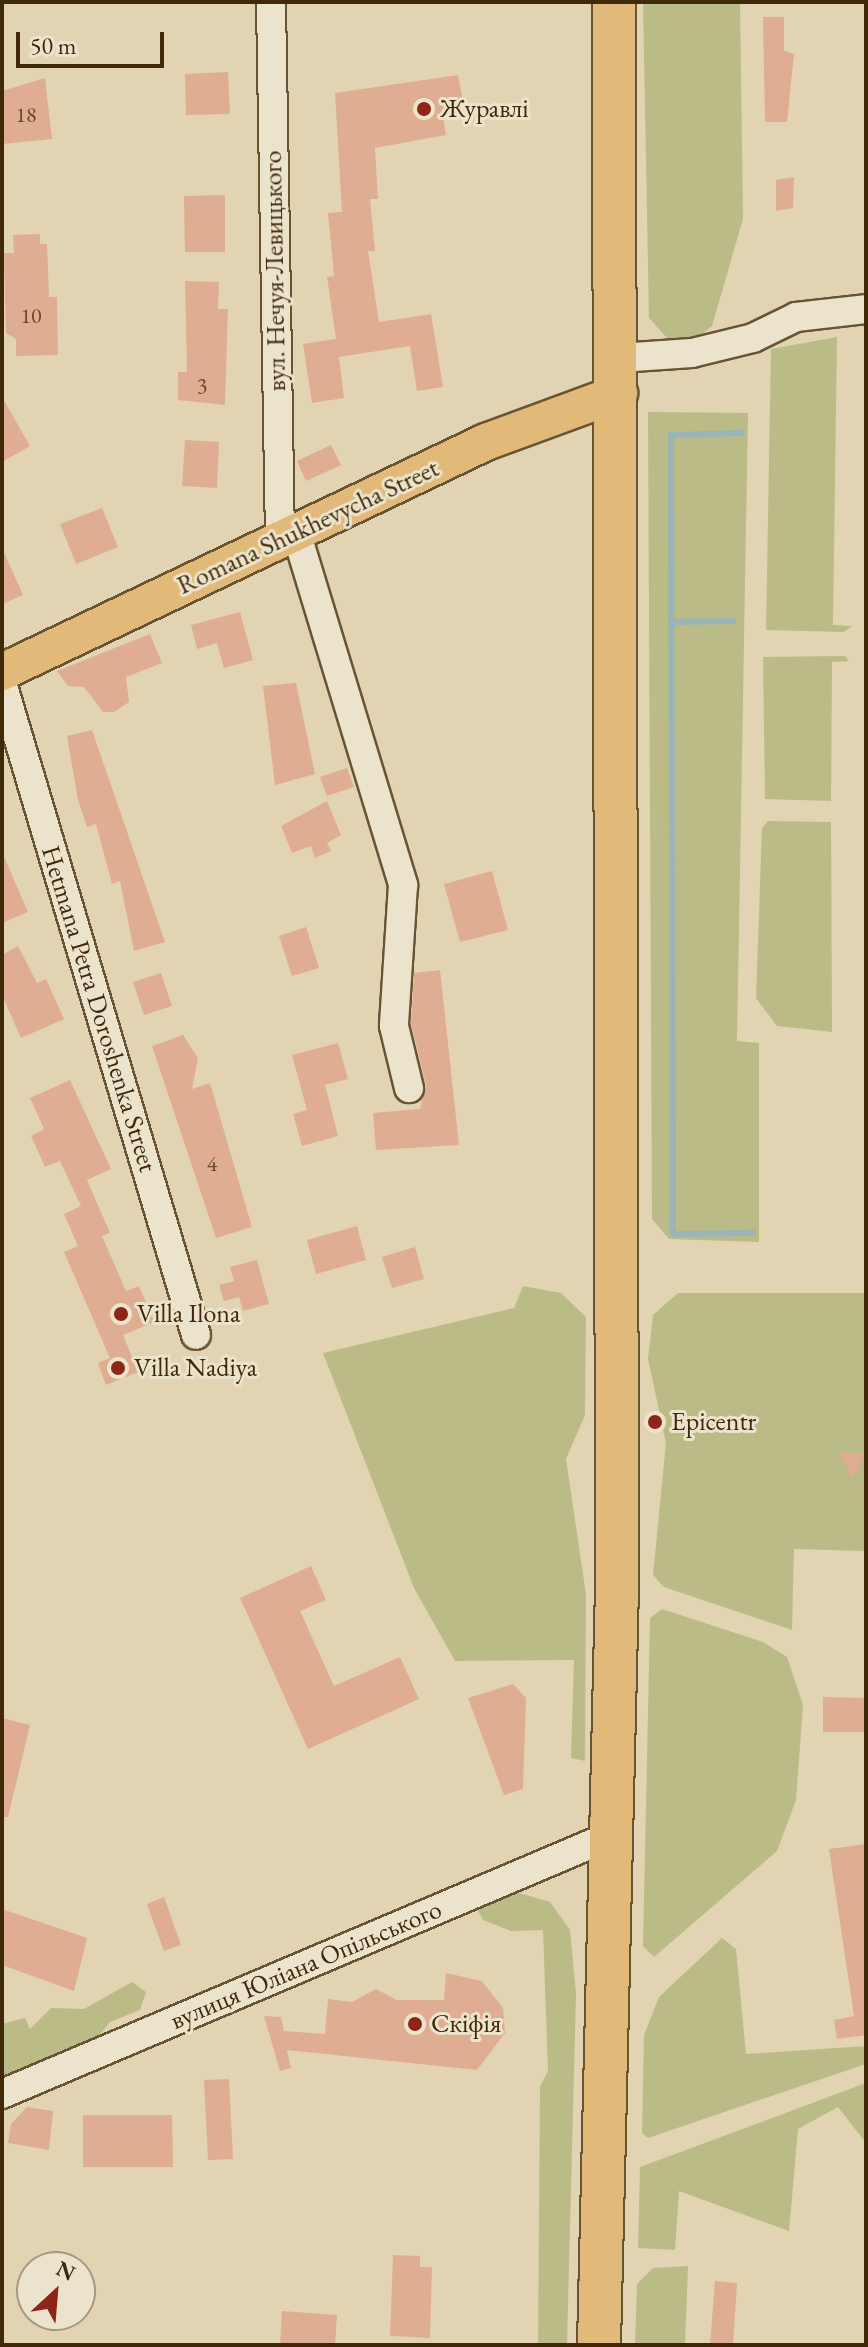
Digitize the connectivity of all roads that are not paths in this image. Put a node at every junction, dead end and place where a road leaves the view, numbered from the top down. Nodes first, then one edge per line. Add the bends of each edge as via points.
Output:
1 (271, 2) edge
2 (614, 2) edge
3 (866, 309) edge
4 (619, 375) junction
5 (288, 536) junction
6 (2, 672) edge
7 (2, 683) edge
8 (409, 1088) dead end
9 (196, 1335) dead end
10 (610, 1836) junction
11 (2, 2094) edge
12 (599, 2345) edge

1 - 5 street, вул. Нечуя-Левицького
2 - 4 highway
3 - 4 street via 796,317 753,338
4 - 5 main road, Romana Shukhevycha Street
4 - 10 highway
5 - 6 main road, Romana Shukhevycha Street
5 - 8 street, вул. Нечуя-Левицького via 403,885 394,1026
7 - 9 street, Hetmana Petra Doroshenka Street
10 - 11 street, вулиця Юліана Опільського
10 - 12 highway

